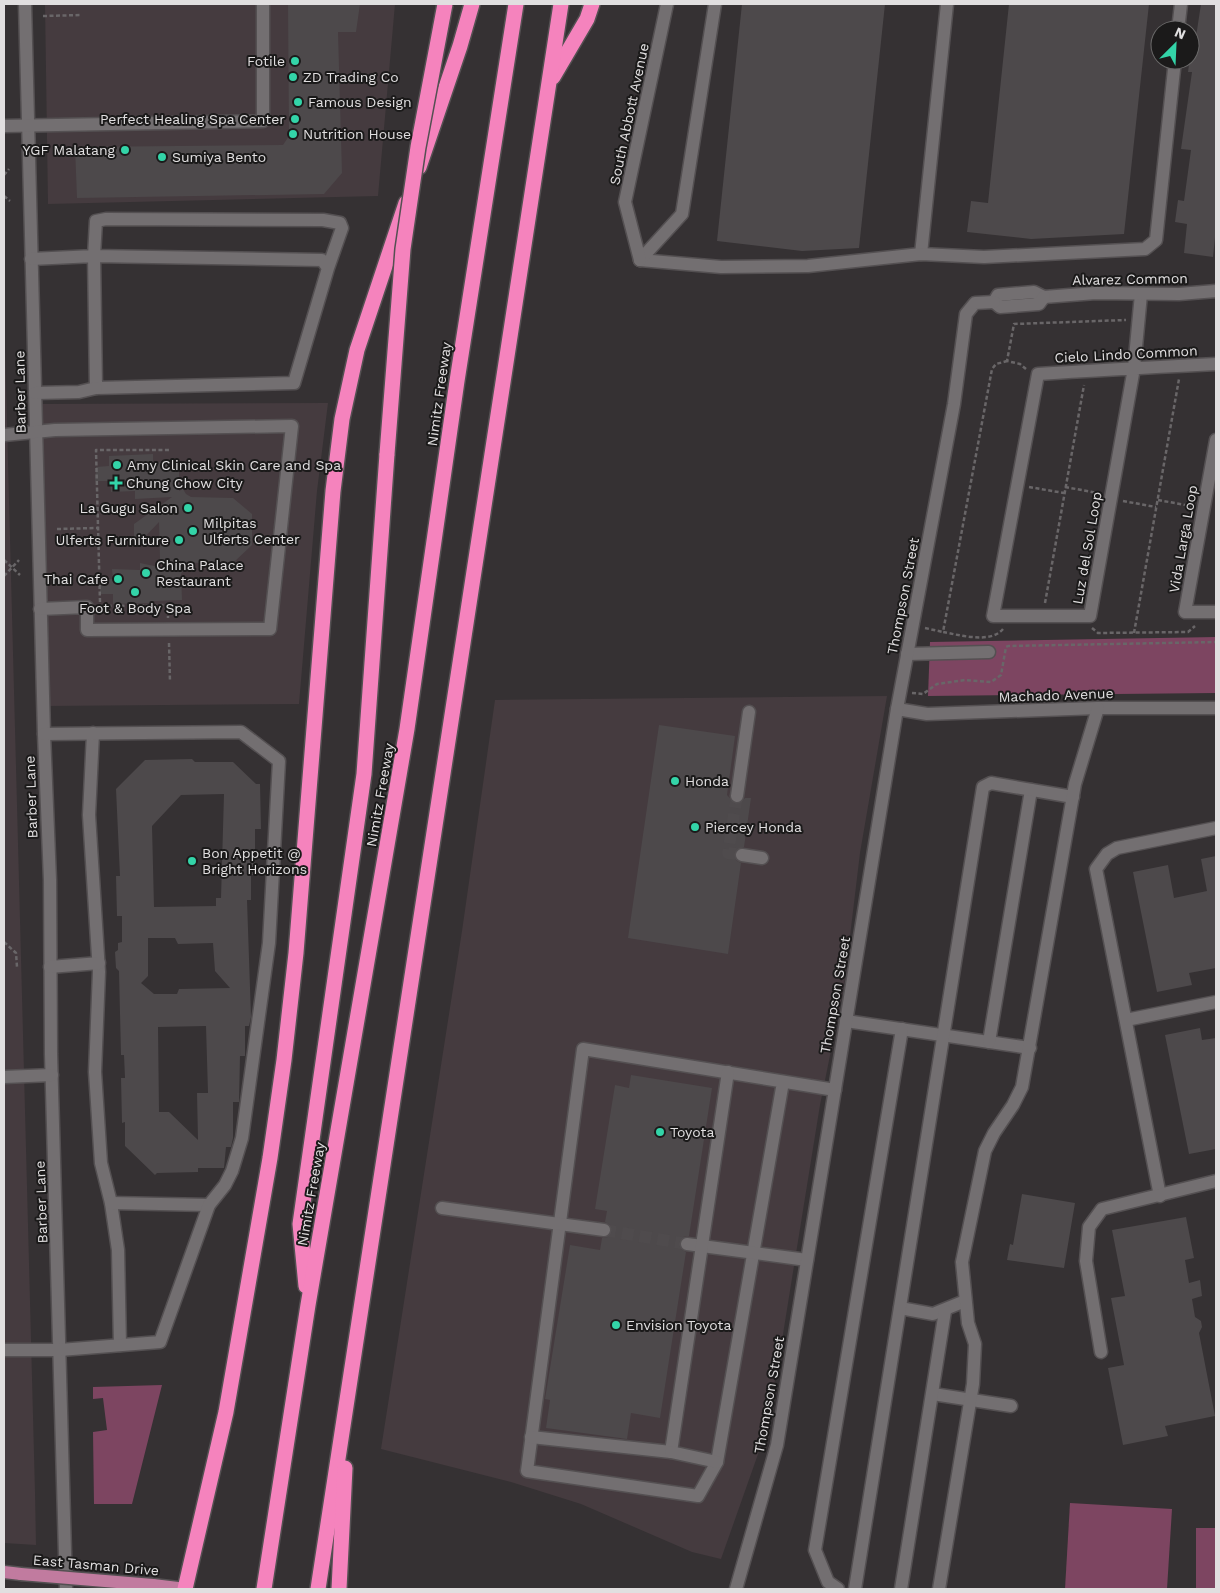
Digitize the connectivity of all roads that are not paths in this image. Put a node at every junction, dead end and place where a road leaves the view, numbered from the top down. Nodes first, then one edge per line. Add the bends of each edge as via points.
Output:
1 (25, 4) edge
2 (264, 4) edge
3 (445, 4) edge
4 (472, 4) edge
5 (516, 4) edge
6 (561, 4) edge
7 (592, 4) edge
8 (667, 4) edge
9 (715, 4) edge
10 (947, 4) edge
11 (1181, 4) edge
12 (1179, 20) edge
13 (1174, 70) edge
14 (548, 84) junction
15 (4, 126) edge
16 (28, 126) junction
17 (921, 254) junction
18 (94, 256) junction
19 (32, 259) junction
20 (640, 260) junction
21 (328, 268) junction
22 (1216, 290) edge
23 (1142, 294) junction
24 (966, 314) joint
25 (1216, 364) edge
26 (1134, 368) junction
27 (1038, 376) joint
28 (96, 388) junction
29 (35, 393) junction
30 (36, 432) junction
31 (4, 435) edge
32 (1216, 440) edge
33 (40, 609) junction
34 (1216, 612) edge
35 (989, 652) dead end
36 (907, 654) junction
37 (1098, 708) junction
38 (1216, 708) edge
39 (896, 709) junction
40 (749, 712) dead end
41 (93, 733) junction
42 (44, 734) junction
43 (1031, 790) junction
44 (737, 796) tunnel mouth
45 (1073, 797) junction
46 (1216, 828) edge
47 (742, 855) tunnel mouth
48 (762, 858) dead end
49 (99, 963) junction
50 (50, 967) junction
51 (1216, 1002) edge
52 (846, 1020) junction
53 (1126, 1020) junction
54 (902, 1029) junction
55 (944, 1035) junction
56 (989, 1042) junction
57 (1030, 1048) junction
58 (728, 1072) junction
59 (52, 1075) junction
60 (4, 1077) edge
61 (784, 1082) junction
62 (835, 1090) junction
63 (1216, 1181) edge
64 (1160, 1196) junction
65 (111, 1203) junction
66 (209, 1205) junction
67 (442, 1208) dead end
68 (560, 1223) junction
69 (604, 1230) tunnel mouth
70 (687, 1244) tunnel mouth
71 (703, 1247) junction
72 (754, 1253) junction
73 (807, 1260) junction
74 (965, 1301) junction
75 (308, 1305) junction
76 (900, 1308) junction
77 (945, 1311) junction
78 (120, 1345) junction
79 (4, 1350) edge
80 (60, 1350) junction
81 (1101, 1352) dead end
82 (349, 1388) junction
83 (933, 1394) junction
84 (970, 1400) junction
85 (1011, 1406) dead end
86 (531, 1437) junction
87 (671, 1452) junction
88 (718, 1462) junction
89 (4, 1572) edge
90 (66, 1589) edge
91 (185, 1589) edge
92 (264, 1589) edge
93 (318, 1589) edge
94 (338, 1589) edge
95 (736, 1589) edge
96 (838, 1589) edge
97 (855, 1589) edge
98 (902, 1589) edge
99 (939, 1589) edge

1 - 16 street, Barber Lane
2 - 16 street via 263,121
3 - 75 highway, bridge via 403,249 364,774 300,1224
4 - 91 highway via 357,350 342,420 333,491 296,953 284,1060 226,1412
5 - 75 highway, Nimitz Freeway via 407,729
6 - 14 highway
7 - 14 highway via 587,19
8 - 20 street, South Abbott Avenue via 626,202
9 - 20 street via 682,214
10 - 17 street
11 - 12 street
13 - 17 street via 1156,240 1145,250 984,257
14 - 82 highway
15 - 16 street
16 - 19 street, Barber Lane
17 - 20 street via 808,266 720,267
18 - 19 street
18 - 21 street via 322,260
18 - 21 street via 96,221 106,219 323,220 340,223 342,228
18 - 28 street
19 - 29 street, Barber Lane
21 - 28 street via 294,383
22 - 23 street, Alvarez Common
23 - 24 street, Alvarez Common via 1044,297 1039,304 1000,307 994,302 975,303
23 - 26 street, Luz del Sol Loop
24 - 36 street, Thompson Street via 954,404
25 - 26 street, Cielo Lindo Common
26 - 27 street, Cielo Lindo Common
26 - 27 street, Luz del Sol Loop via 1090,616 993,616
28 - 29 street via 79,392
29 - 30 street, Barber Lane
30 - 31 street
30 - 33 street, Barber Lane
30 - 33 street via 292,426 270,629 87,630 87,607
32 - 34 street, Vida Larga Loop via 1185,612
33 - 42 street, Barber Lane
35 - 36 street
36 - 39 street, Thompson Street
37 - 38 street, Machado Avenue
37 - 39 street, Machado Avenue via 927,714
37 - 45 street
39 - 52 street, Thompson Street
40 - 44 street
41 - 42 street
41 - 49 street via 89,815
41 - 66 street via 241,732 279,762 269,943 242,1138 232,1172
42 - 50 street, Barber Lane
43 - 45 street
43 - 55 street via 991,783 983,787
43 - 56 street
45 - 57 street
46 - 53 street via 1117,848 1107,854 1096,869
47 - 48 street
49 - 50 street
49 - 65 street via 95,1072 101,1163
50 - 59 street, Barber Lane
51 - 53 street
52 - 54 street
52 - 62 street, Thompson Street
53 - 64 street
54 - 55 street
54 - 96 street via 816,1550 828,1582
55 - 56 street
55 - 76 street
56 - 57 street
57 - 74 street via 1022,1086 985,1151 962,1262
58 - 61 street
58 - 68 street via 583,1050
58 - 71 street
59 - 60 street
59 - 80 street, Barber Lane
61 - 62 street
61 - 72 street
62 - 73 street, Thompson Street
63 - 64 street
64 - 81 street via 1102,1209 1089,1227 1086,1261
65 - 66 street
65 - 78 street via 118,1258
66 - 78 street via 160,1342
67 - 68 street
68 - 69 street
68 - 86 street
70 - 71 street
71 - 72 street
71 - 87 street
72 - 73 street
72 - 88 street
73 - 95 street, Thompson Street via 777,1445
74 - 77 street
74 - 84 street via 974,1344
75 - 92 highway, Nimitz Freeway
76 - 77 street via 933,1314
76 - 97 street
77 - 83 street
78 - 80 street
79 - 80 street
80 - 90 street, Barber Lane
82 - 93 highway
82 - 94 highway
83 - 84 street
83 - 98 street
84 - 85 street
84 - 99 street
86 - 87 street
86 - 88 street via 527,1471 698,1496
87 - 88 street
89 - 91 main road, East Tasman Drive, bridge

